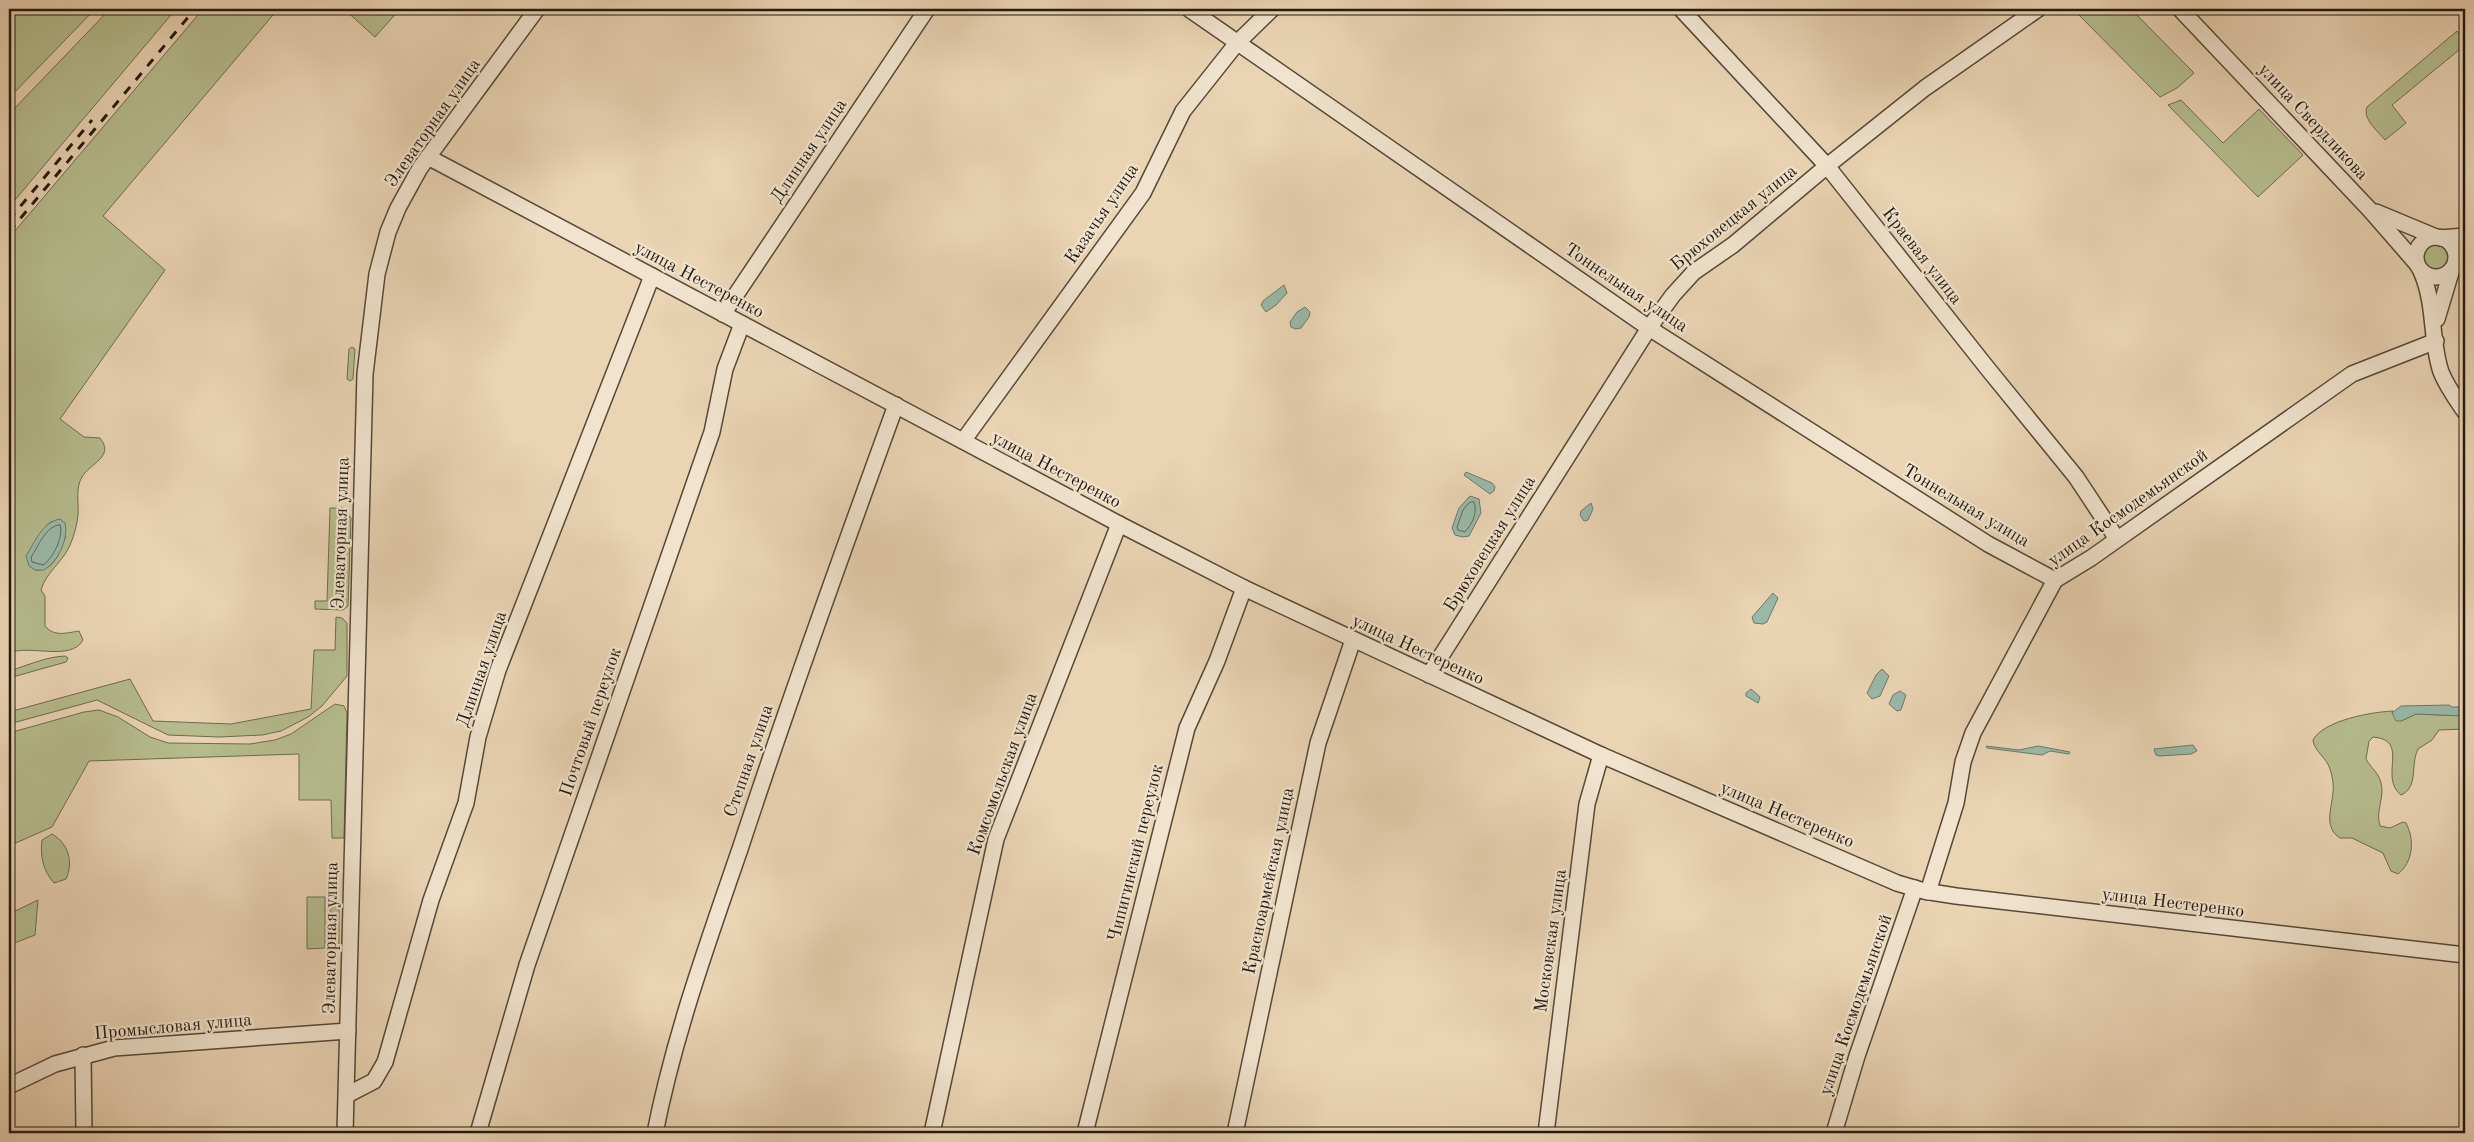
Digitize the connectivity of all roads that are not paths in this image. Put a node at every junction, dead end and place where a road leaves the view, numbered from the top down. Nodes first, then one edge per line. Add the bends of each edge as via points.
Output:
1 (537, 9) edge
2 (927, 9) edge
3 (1189, 9) edge
4 (1272, 9) edge
5 (1682, 9) edge
6 (2038, 9) edge
7 (2180, 9) edge
8 (1237, 43) junction
9 (428, 157) junction
10 (1827, 166) junction
11 (2370, 210) junction
12 (2465, 236) edge
13 (2438, 237) junction
14 (2465, 254) edge
15 (2453, 267) junction
16 (2419, 268) junction
17 (652, 276) junction
18 (723, 314) junction
19 (742, 324) junction
20 (1649, 328) junction
21 (2435, 335) junction
22 (896, 406) junction
23 (2465, 412) edge
24 (963, 441) junction
25 (1118, 524) junction
26 (2117, 539) junction
27 (2055, 580) junction
28 (1244, 588) junction
29 (1353, 640) junction
30 (1429, 675) junction
31 (1601, 755) junction
32 (1921, 890) junction
33 (2465, 955) edge
34 (348, 1031) junction
35 (83, 1055) junction
36 (9, 1086) edge
37 (346, 1100) junction
38 (84, 1133) edge
39 (345, 1133) edge
40 (478, 1133) edge
41 (655, 1133) edge
42 (932, 1133) edge
43 (1085, 1133) edge
44 (1235, 1133) edge
45 (1546, 1133) edge
46 (1834, 1133) edge

1 - 9 street, Элеваторная улица
2 - 18 street, Длинная улица
3 - 8 street, Тоннельная улица
4 - 8 street, Казачья улица
5 - 10 street, Краевая улица
6 - 10 street, Брюховецкая улица via 1925,88
7 - 11 street, улица Свердликова
8 - 20 street, Тоннельная улица
8 - 24 street, Казачья улица via 1183,112 1144,193
9 - 17 street, улица Нестеренко
9 - 34 street, Элеваторная улица via 402,201 382,252 365,366
10 - 20 street, Брюховецкая улица via 1733,245 1688,277
10 - 26 street, Краевая улица via 2076,477
11 - 13 street
11 - 16 street, улица Свердликова
12 - 13 street
13 - 15 street via 2453,247 2456,258
13 - 16 street via 2429,238 2419,245 2416,253
14 - 15 street
15 - 16 street via 2446,274 2435,277
15 - 21 street via 2442,295
16 - 21 street, улица Свердликова via 2431,300
17 - 18 street, улица Нестеренко
17 - 37 street, Длинная улица via 498,670 478,737 466,803 431,900 385,1062 374,1080
18 - 19 street, улица Нестеренко
19 - 22 street, улица Нестеренко
19 - 40 street, Почтовый переулок via 725,369 712,432 527,965
20 - 27 street, Тоннельная улица via 1988,544
20 - 30 street, Брюховецкая улица
21 - 23 street, улица Свердликова via 2446,384
21 - 26 street, улица Космодемьянской via 2352,374
22 - 24 street, улица Нестеренко
22 - 41 street, Степная улица via 806,651 716,919 687,1009
24 - 25 street, улица Нестеренко
25 - 28 street, улица Нестеренко
25 - 42 street, Комсомольская улица via 996,839
26 - 27 street, улица Космодемьянской
27 - 32 street, улица Космодемьянской via 1968,744 1956,803
28 - 29 street, улица Нестеренко
28 - 43 street, Чипигинский переулок via 1217,661 1187,728
29 - 30 street, улица Нестеренко
29 - 44 street, Красноармейская улица via 1318,743
30 - 31 street, улица Нестеренко
31 - 32 street, улица Нестеренко via 1897,883
31 - 45 street, Московская улица via 1587,804
32 - 33 street, улица Нестеренко
32 - 46 street, улица Космодемьянской via 1857,1056
34 - 35 street, Промысловая улица via 114,1048
34 - 37 street, Элеваторная улица
35 - 36 street, Промысловая улица via 54,1064
35 - 38 street
37 - 39 street

